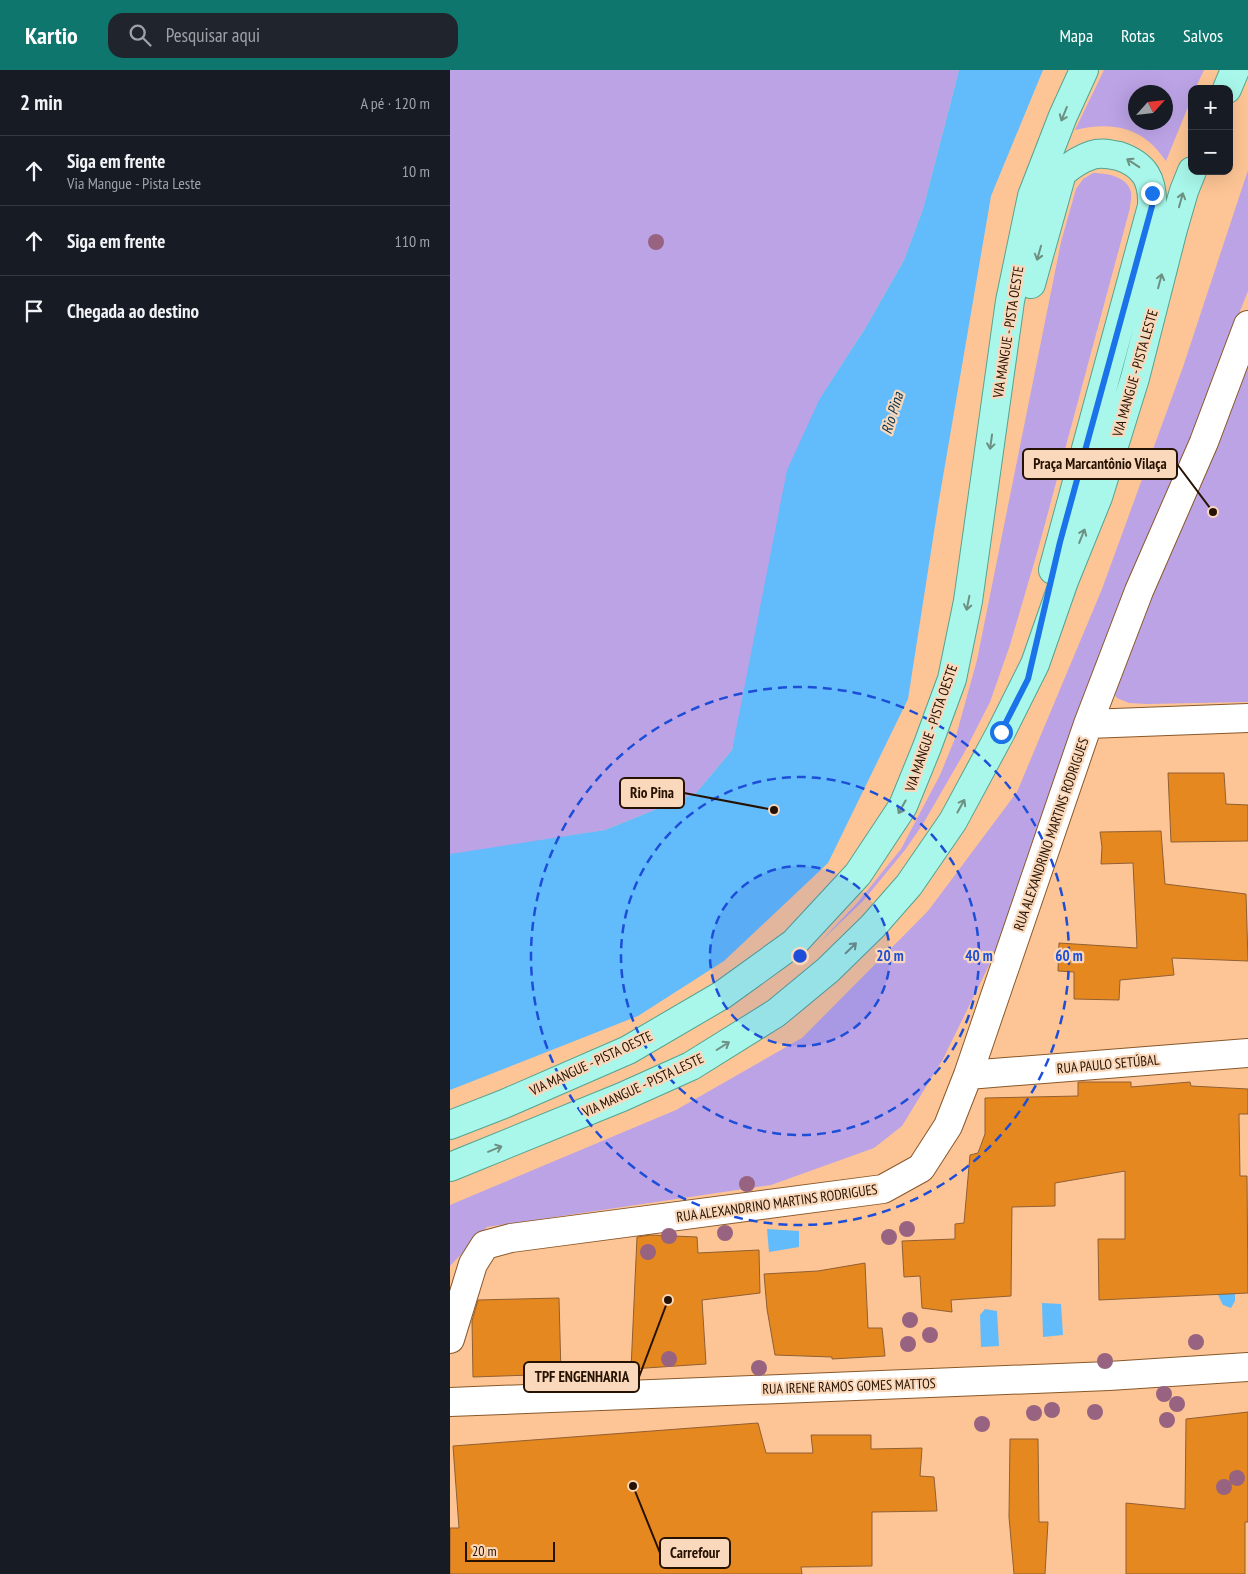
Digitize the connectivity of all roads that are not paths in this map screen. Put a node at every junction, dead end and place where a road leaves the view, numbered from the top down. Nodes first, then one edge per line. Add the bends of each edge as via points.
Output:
1 (1084, 70) edge
2 (1235, 70) edge
3 (1229, 85) edge
4 (1190, 175) edge
5 (1248, 325) edge
6 (996, 406) junction
7 (1028, 679) junction
8 (1248, 718) edge
9 (1088, 724) junction
10 (1248, 1053) edge
11 (968, 1075) junction
12 (450, 1126) edge
13 (450, 1167) edge
14 (450, 1339) edge
15 (1248, 1367) edge
16 (450, 1402) edge

1 -> 6 main road, VIA MANGUE - PISTA OESTE via 1032,196 1010,301
2 - 3 main road
7 -> 4 main road, VIA MANGUE - PISTA LESTE via 1098,497 1135,378 1181,200
5 - 9 street, RUA ALEXANDRINO MARTINS RODRIGUES via 1204,442 1139,591
7 -> 6 main road via 1060,542 1152,206 1150,184 1144,171 1136,164 1109,153 1094,154 1074,162 1062,173
6 -> 12 main road, VIA MANGUE - PISTA OESTE via 968,601 952,678 903,806 858,874 794,943 722,995 628,1050
13 -> 7 main road, VIA MANGUE - PISTA LESTE via 691,1066 776,1013 828,970 909,885 953,822
8 - 9 street
9 - 11 street, RUA ALEXANDRINO MARTINS RODRIGUES
10 - 11 street, RUA PAULO SETÚBAL
11 - 14 street, RUA ALEXANDRINO MARTINS RODRIGUES via 948,1126 921,1168 883,1189 511,1238 485,1245 473,1264
15 - 16 street, RUA IRENE RAMOS GOMES MATTOS via 1109,1376

